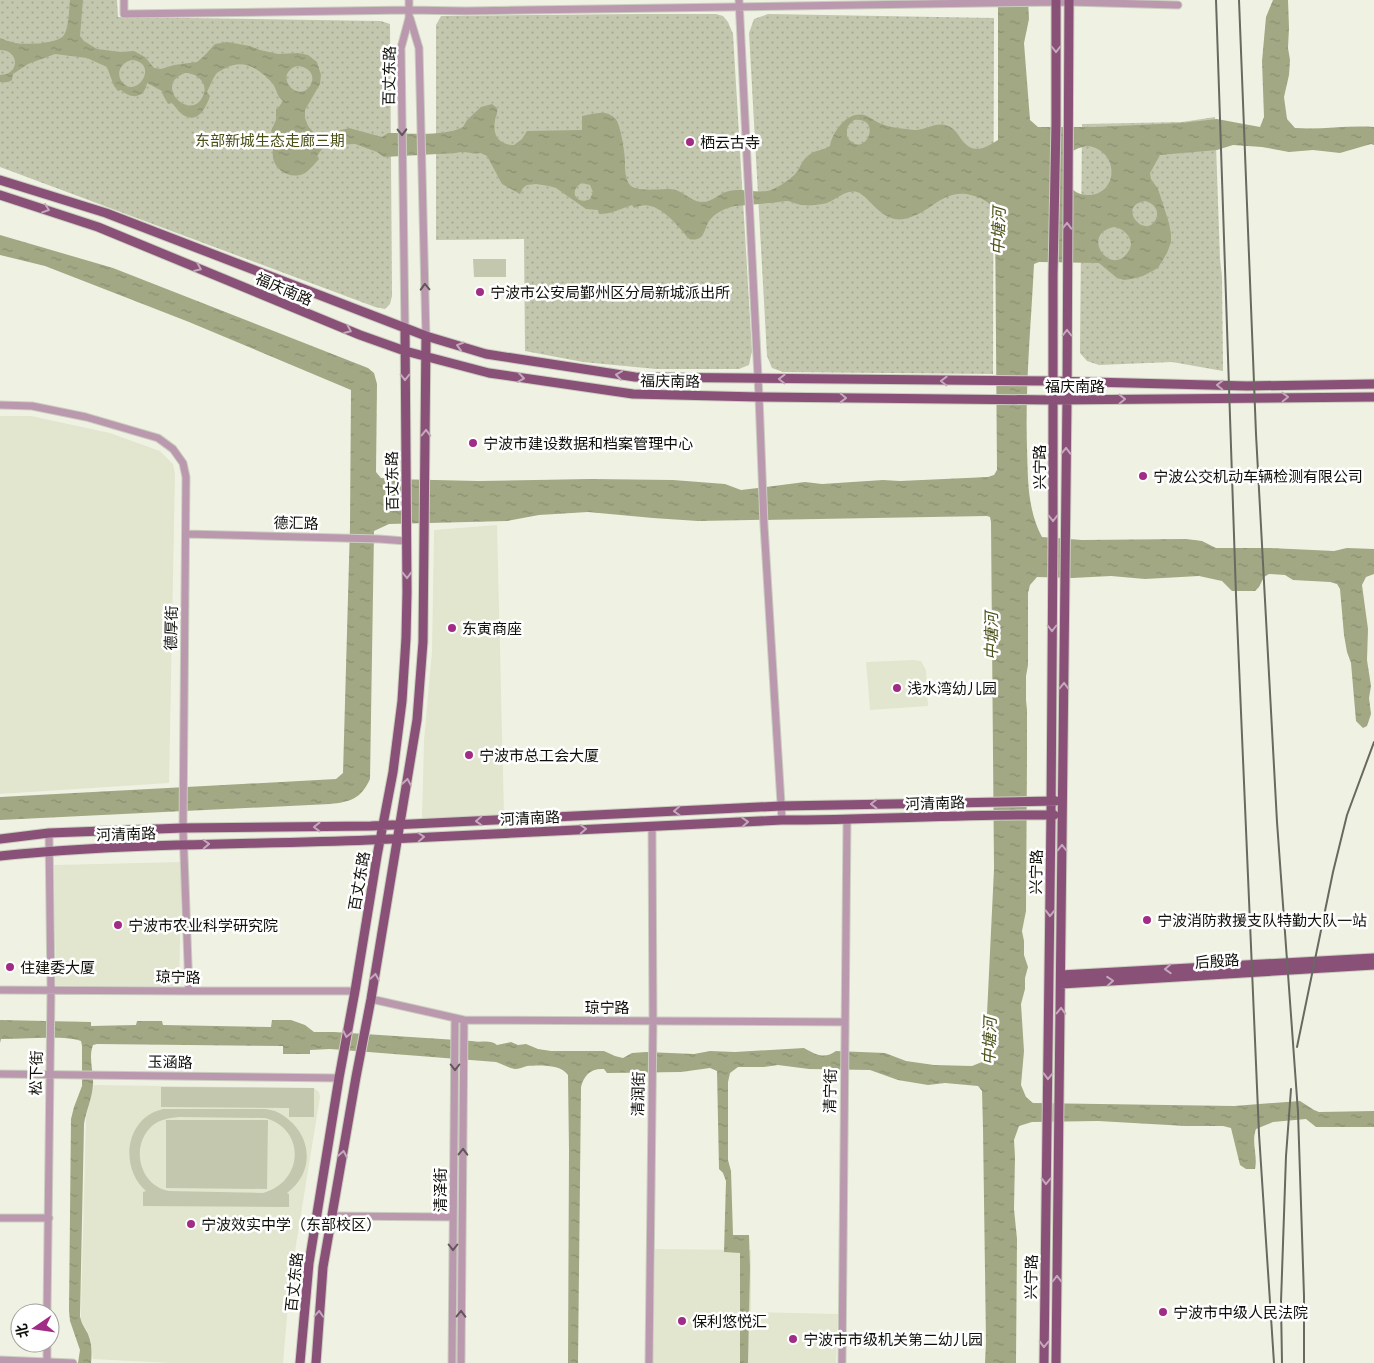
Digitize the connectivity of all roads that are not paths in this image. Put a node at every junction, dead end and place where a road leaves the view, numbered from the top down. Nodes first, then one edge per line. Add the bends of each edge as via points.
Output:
1 (124, 0) edge
2 (410, 0) edge
3 (1056, 1) edge
4 (1068, 1) edge
5 (985, 2) edge
6 (739, 3) edge
7 (1178, 5) dead end
8 (410, 10) junction
9 (409, 18) junction
10 (0, 180) edge
11 (0, 195) edge
12 (405, 328) junction
13 (426, 336) junction
14 (405, 350) junction
15 (426, 356) junction
16 (758, 378) junction
17 (1053, 381) junction
18 (1067, 382) junction
19 (1374, 384) edge
20 (1374, 396) edge
21 (759, 397) junction
22 (1053, 400) junction
23 (1067, 400) junction
24 (0, 405) edge
25 (186, 534) junction
26 (406, 541) junction
27 (1050, 801) junction
28 (1062, 801) junction
29 (781, 806) junction
30 (1051, 815) junction
31 (1062, 815) junction
32 (782, 820) junction
33 (847, 820) junction
34 (383, 825) junction
35 (400, 825) junction
36 (652, 826) junction
37 (183, 828) junction
38 (49, 833) junction
39 (398, 838) junction
40 (381, 839) junction
41 (0, 840) edge
42 (184, 845) junction
43 (50, 850) junction
44 (0, 856) edge
45 (1374, 958) edge
46 (1374, 965) edge
47 (1061, 979) junction
48 (0, 990) edge
49 (51, 990) junction
50 (355, 990) junction
51 (189, 991) junction
52 (372, 999) junction
53 (455, 1018) junction
54 (464, 1020) junction
55 (653, 1021) junction
56 (845, 1022) junction
57 (0, 1074) edge
58 (49, 1075) junction
59 (339, 1078) junction
60 (332, 1216) junction
61 (454, 1216) junction
62 (0, 1218) edge
63 (49, 1218) junction
64 (48, 1303) edge
65 (0, 1360) edge
66 (47, 1362) edge
67 (73, 1363) edge
68 (300, 1363) edge
69 (316, 1363) edge
70 (452, 1363) edge
71 (461, 1363) edge
72 (649, 1363) edge
73 (842, 1363) edge
74 (1044, 1363) edge
75 (1056, 1363) edge

1 - 8 street via 124,14
2 - 8 street
3 - 4 street
3 - 5 street
3 -> 17 main road, 兴宁路
4 - 7 street
18 -> 4 main road
5 - 6 street
6 - 8 street
6 - 16 street
8 - 9 street
9 -> 12 street, 百丈东路 via 401,48
13 -> 9 street, 百丈东路 via 419,48
10 - 12 main road, 福庆南路 via 106,213
11 -> 14 main road, 福庆南路 via 113,233 360,335
12 - 13 main road, 福庆南路
12 - 14 main road, 百丈东路
13 - 15 main road, 百丈东路
16 -> 13 main road, 福庆南路 via 635,377 486,354
14 - 15 main road, 福庆南路
14 -> 26 main road, 百丈东路
15 -> 21 main road, 福庆南路 via 490,373 632,394
35 -> 15 main road, 百丈东路 via 417,720 423,642
17 -> 16 main road, 福庆南路
16 - 21 street
17 - 18 main road, 福庆南路
17 - 22 main road, 兴宁路
19 -> 18 main road, 福庆南路 via 1247,386
18 - 23 main road
23 -> 20 main road, 福庆南路
21 -> 22 main road, 福庆南路
21 - 29 street
22 - 23 main road, 福庆南路
22 -> 27 main road, 兴宁路
28 -> 23 main road
24 - 25 street, 德厚街 via 32,406 86,417 158,438 173,449 183,463
25 - 26 street, 德汇路
25 - 37 street, 德厚街
26 -> 34 main road, 百丈东路 via 405,672
27 - 28 main road
27 -> 29 main road, 河清南路
27 - 30 main road, 兴宁路
28 - 31 main road
29 - 32 street
29 -> 35 main road, 河清南路
30 - 31 main road, 河清南路
30 - 33 main road, 河清南路
30 -> 74 main road, 兴宁路
47 -> 31 main road
32 - 33 main road, 河清南路
36 -> 32 main road, 河清南路
33 - 56 street, 清宁街
34 - 35 main road, 河清南路
34 -> 37 main road, 河清南路
34 - 40 main road, 百丈东路
35 - 39 main road, 百丈东路
39 -> 36 main road, 河清南路
36 - 55 street, 清润街
37 - 38 main road, 河清南路
37 - 42 street, 德厚街
38 - 41 main road, 河清南路
38 - 43 street, 松下街
39 - 40 main road, 河清南路
52 -> 39 main road, 百丈东路
42 -> 40 main road, 河清南路
40 - 50 main road, 百丈东路
42 - 43 main road, 河清南路
42 - 51 street, 德厚街
43 - 44 main road, 河清南路
43 - 49 street, 松下街
45 -> 47 main road, 后殷路
47 -> 46 main road, 后殷路
75 -> 47 main road
48 - 49 street, 琼宁路
49 - 51 street, 琼宁路
49 - 58 street, 松下街
50 - 51 street, 琼宁路
50 -> 59 main road, 百丈东路
52 - 53 street, 琼宁路
60 -> 52 main road, 百丈东路
53 - 54 street, 琼宁路
53 -> 61 street, 清泽街
54 - 55 street, 琼宁路
71 -> 54 street, 清泽街
55 - 56 street, 琼宁路
55 - 72 street, 清润街
56 - 73 street, 清宁街
57 - 58 street, 玉涵路
58 - 59 street, 玉涵路
58 - 63 street, 松下街
59 - 68 main road, 百丈东路 via 309,1263
60 - 61 street
69 -> 60 main road, 百丈东路 via 323,1267
61 -> 70 street, 清泽街
62 - 63 street
63 - 64 street, 松下街
65 - 66 street
66 - 67 street

